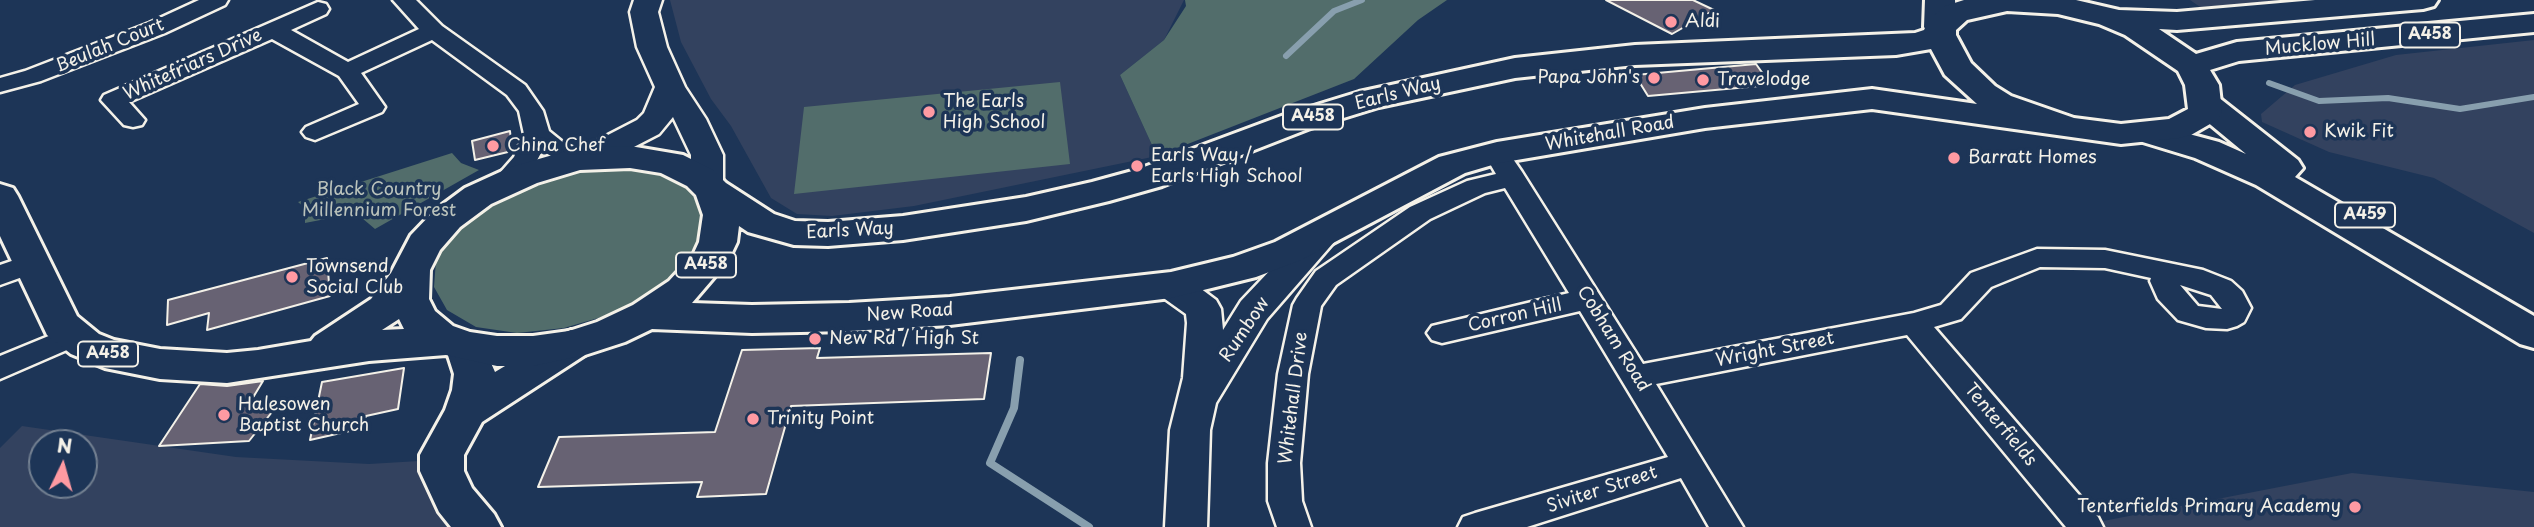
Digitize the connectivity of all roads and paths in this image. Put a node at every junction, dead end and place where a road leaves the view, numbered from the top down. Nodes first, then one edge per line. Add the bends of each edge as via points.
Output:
1 (217, 0) edge
2 (404, 0) edge
3 (648, 0) edge
4 (2423, 0) edge
5 (2031, 1) edge
6 (318, 9) dead end
7 (2109, 17) junction
8 (1940, 20) edge
9 (2534, 23) edge
10 (273, 30) junction
11 (434, 31) junction
12 (2191, 65) junction
13 (347, 71) junction
14 (0, 85) edge
15 (670, 87) junction
16 (2206, 104) junction
17 (133, 120) dead end
18 (2073, 128) junction
19 (314, 132) dead end
20 (2148, 133) junction
21 (537, 134) junction
22 (581, 159) junction
23 (1505, 166) junction
24 (505, 183) junction
25 (710, 188) junction
26 (0, 195) edge
27 (1324, 234) junction
28 (16, 269) edge
29 (2171, 274) dead end
30 (409, 277) junction
31 (1171, 285) junction
32 (1588, 299) junction
33 (2534, 313) edge
34 (647, 315) junction
35 (1914, 323) junction
36 (1442, 333) dead end
37 (2534, 334) edge
38 (74, 336) junction
39 (456, 343) junction
40 (571, 345) junction
41 (305, 358) junction
42 (0, 368) edge
43 (1636, 377) junction
44 (1199, 399) junction
45 (466, 411) junction
46 (1689, 463) junction
47 (478, 527) edge
48 (1186, 527) edge
49 (1294, 527) edge
50 (1475, 527) edge
51 (1726, 527) edge
52 (2086, 527) edge

1 - 14 street, Beulah Court via 157,28
2 - 11 street
3 - 15 street via 644,12 652,47
4 - 7 main road, Mucklow Hill / A458 via 2177,21
5 - 7 main road, A458
5 - 8 main road, A458 via 1973,7
6 - 10 street, Whitefriars Drive
7 - 12 main road, A458 via 2136,28
8 - 18 main road, A458 via 1957,68 1983,93 2018,111
8 - 25 main road, Earls Way / A458 via 1920,42 1896,45 1635,55 1515,68 1371,99 1096,193 915,226 794,233 761,223
9 - 12 main road, Mucklow Hill / A458 via 2237,52
10 - 13 street, Whitefriars Drive
10 - 17 street, Whitefriars Drive via 106,93
11 - 13 street
11 - 21 street via 516,90 531,111
12 - 16 main road
13 - 19 street, Whitefriars Drive via 373,107
15 - 22 street via 658,117 648,127
15 - 25 street via 707,155
16 - 20 main road, A458 via 2205,113 2179,128
16 - 33 main road, A459 via 2274,161
18 - 20 main road, A458
18 - 23 main road, Whitehall Road / A458 via 1891,101 1847,100 1682,121
20 - 37 main road, A459 via 2207,150 2269,177
21 - 22 street via 556,149
21 - 24 street via 525,160
22 - 24 main road, A458
22 - 25 main road, A458 via 657,160 681,167
23 - 27 main road, Whitehall Road / A458 via 1441,170
23 - 32 street, Cobham Road
23 - 49 street, Whitehall Drive via 1476,187 1420,213 1326,278 1307,304 1293,374 1284,463 1285,501
24 - 30 main road, A458 via 441,225 419,250
25 - 34 main road, A458 via 722,215 714,252 683,290
26 - 28 main road, A458
27 - 31 main road, Whitehall Road / A458 via 1242,268
27 - 44 street, Rumbow via 1254,310
28 - 38 main road, A458
29 - 35 street, Wright Street via 2105,259 2037,258 1981,280 1951,312
30 - 39 main road via 415,313 431,331
30 - 41 main road, A458 via 385,309 348,336
31 - 34 main road, New Road / A458 via 912,313 752,319
31 - 44 street, Rumbow via 1203,309
32 - 36 street, Corron Hill
32 - 43 street, Cobham Road
34 - 40 main road, A458
35 - 43 street, Wright Street
35 - 52 street, Tenterfields
38 - 41 main road, A458 via 117,356 186,367 237,367
38 - 42 street
39 - 40 main road, A458 via 520,352
39 - 41 main road, A458 via 369,346
39 - 45 main road via 475,374
40 - 45 main road
43 - 46 street, Cobham Road
44 - 48 street, Rumbow via 1190,430
45 - 47 main road via 442,455 442,471 455,499
46 - 50 street, Siviter Street
46 - 51 street, Cobham Road

